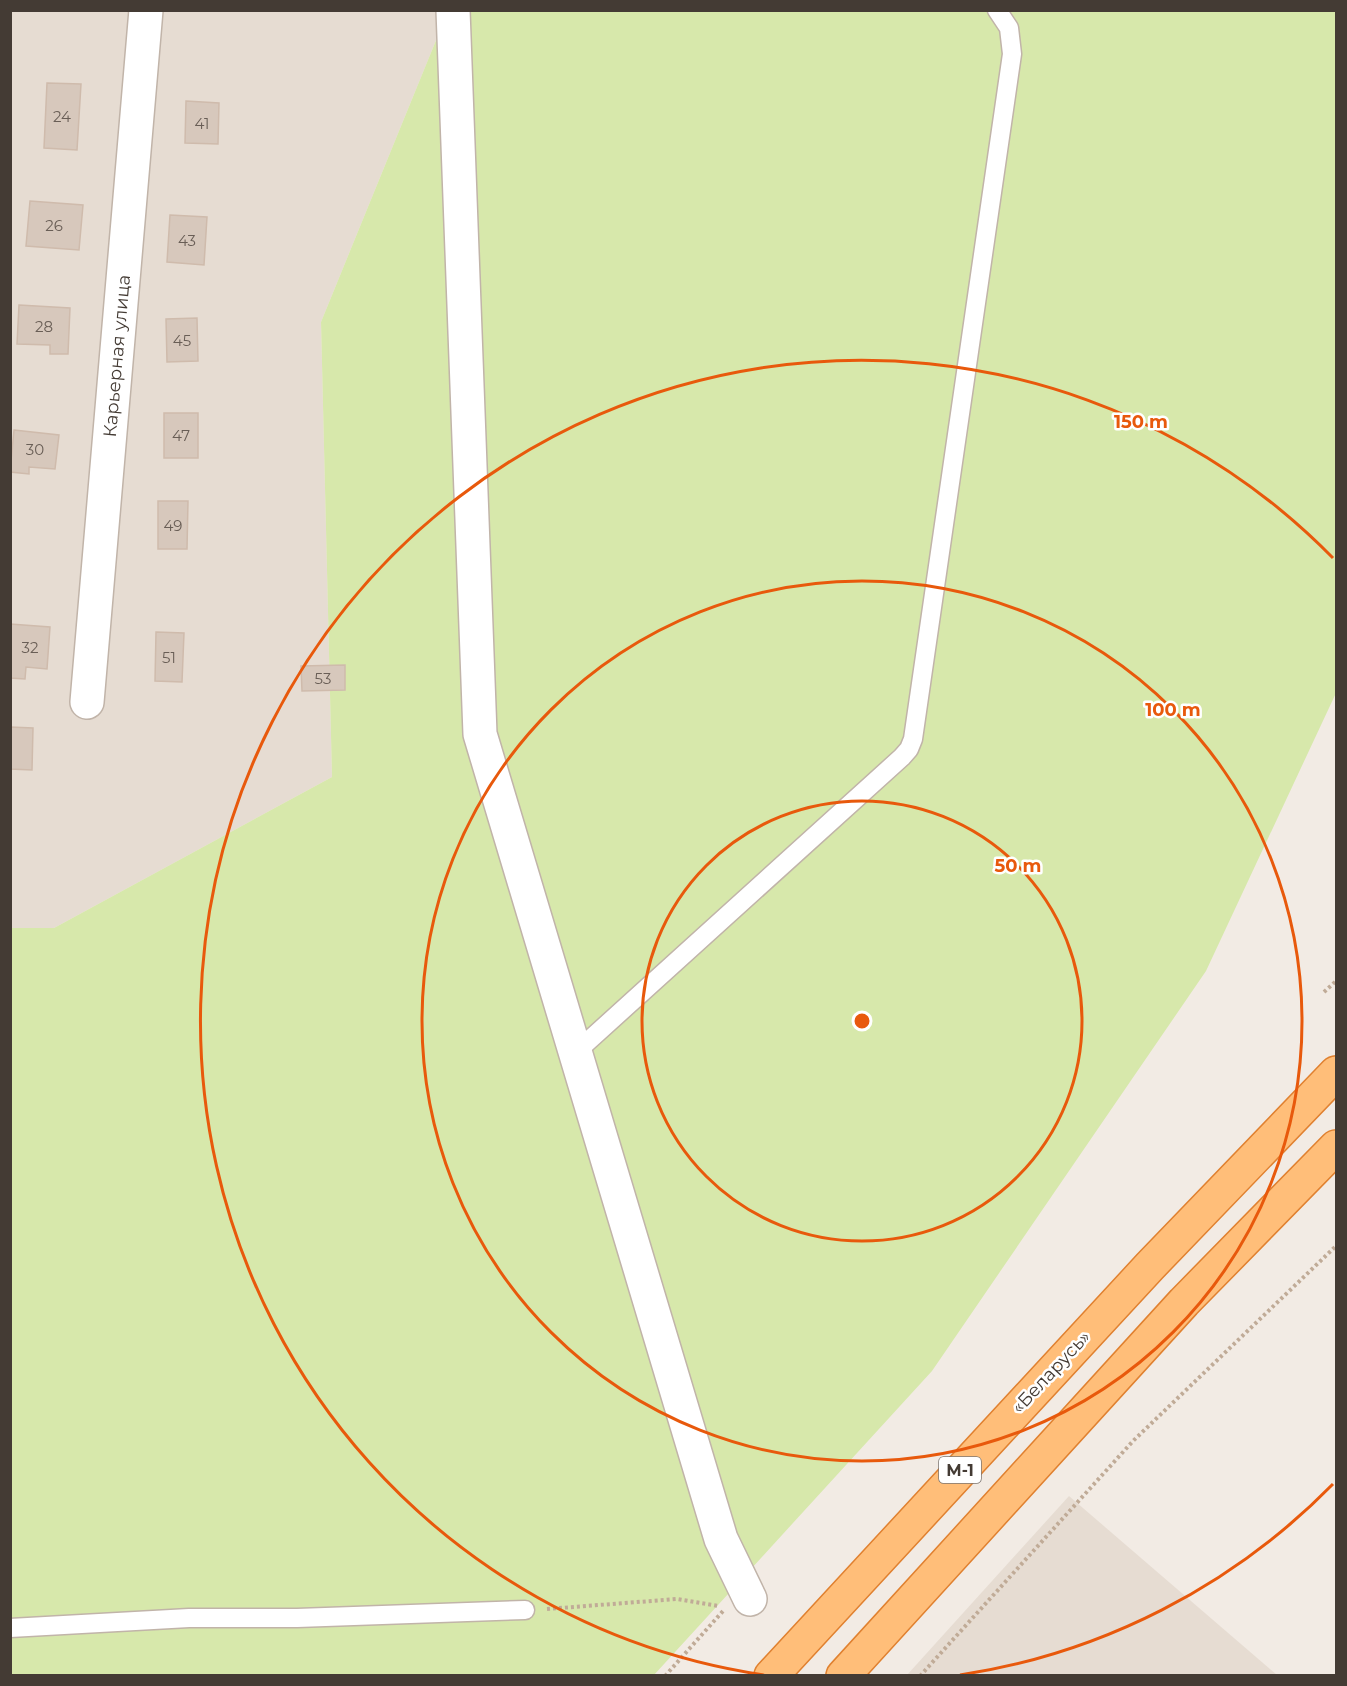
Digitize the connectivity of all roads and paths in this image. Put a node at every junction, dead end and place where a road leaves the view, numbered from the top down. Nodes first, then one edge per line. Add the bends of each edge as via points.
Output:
1 (146, 10) edge
2 (453, 10) edge
3 (997, 10) edge
4 (87, 702) dead end
5 (1336, 981) edge
6 (1324, 992) dead end
7 (575, 1053) junction
8 (1336, 1073) edge
9 (1336, 1147) edge
10 (1336, 1246) edge
11 (750, 1599) dead end
12 (525, 1611) joint
13 (10, 1628) edge
14 (665, 1676) edge
15 (771, 1676) edge
16 (843, 1676) edge
17 (920, 1676) edge

1 - 4 street, Карьерная улица
2 - 7 street via 480,734
3 - 7 lane via 1009,28 1012,54 914,739 902,757
5 - 6 path
7 - 11 street via 721,1539
8 - 15 highway, «Беларусь» / М-1 via 1142,1275
9 - 16 highway via 1184,1302
10 - 17 path via 1134,1441
12 - 13 lane via 189,1618
12 - 14 path via 677,1599 727,1607

